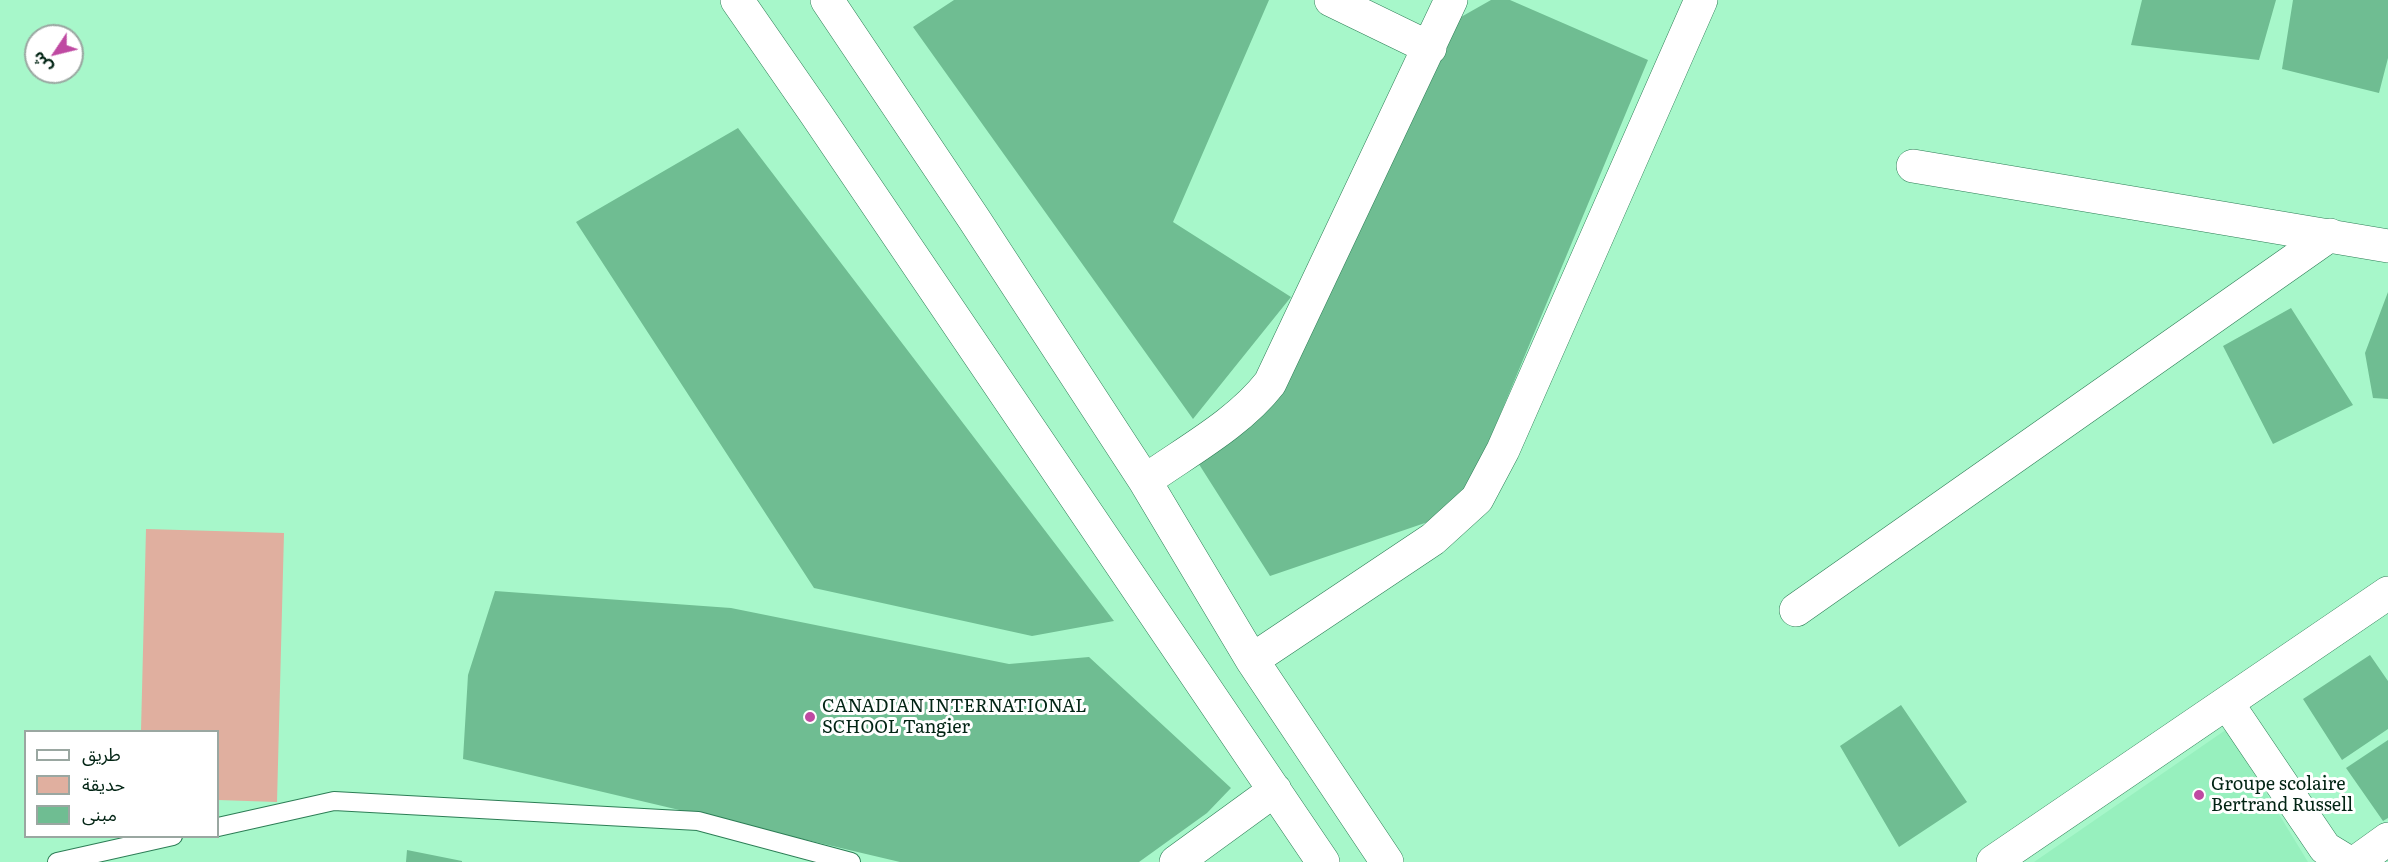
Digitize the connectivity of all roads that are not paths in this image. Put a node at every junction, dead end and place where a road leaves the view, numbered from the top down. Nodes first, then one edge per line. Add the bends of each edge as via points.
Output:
1 (737, 0) edge
2 (827, 0) edge
3 (1331, 0) edge
4 (1451, 0) edge
5 (1701, 0) edge
6 (1430, 48) junction
7 (1913, 166) dead end
8 (2330, 235) junction
9 (2388, 246) edge
10 (1145, 481) junction
11 (2388, 593) edge
12 (1797, 610) dead end
13 (1252, 660) junction
14 (2227, 703) junction
15 (1275, 790) junction
16 (219, 827) edge
17 (168, 838) edge
18 (2388, 839) edge
19 (57, 862) edge
20 (852, 862) edge
21 (1176, 862) edge
22 (1323, 862) edge
23 (1387, 862) edge
24 (1993, 862) edge
25 (2348, 862) edge
26 (2356, 862) edge

1 - 15 street
2 - 10 street
3 - 6 street
4 - 6 street
5 - 13 street via 1503,450 1477,499 1433,539
6 - 10 street via 1270,383 1256,401 1231,421
7 - 8 street
8 - 9 street
8 - 12 street
10 - 13 street
11 - 14 street
13 - 23 street
14 - 24 street
14 - 25 street via 2325,848
15 - 21 street
15 - 22 street
16 - 20 lane via 334,801 698,821
17 - 19 lane
18 - 26 street

